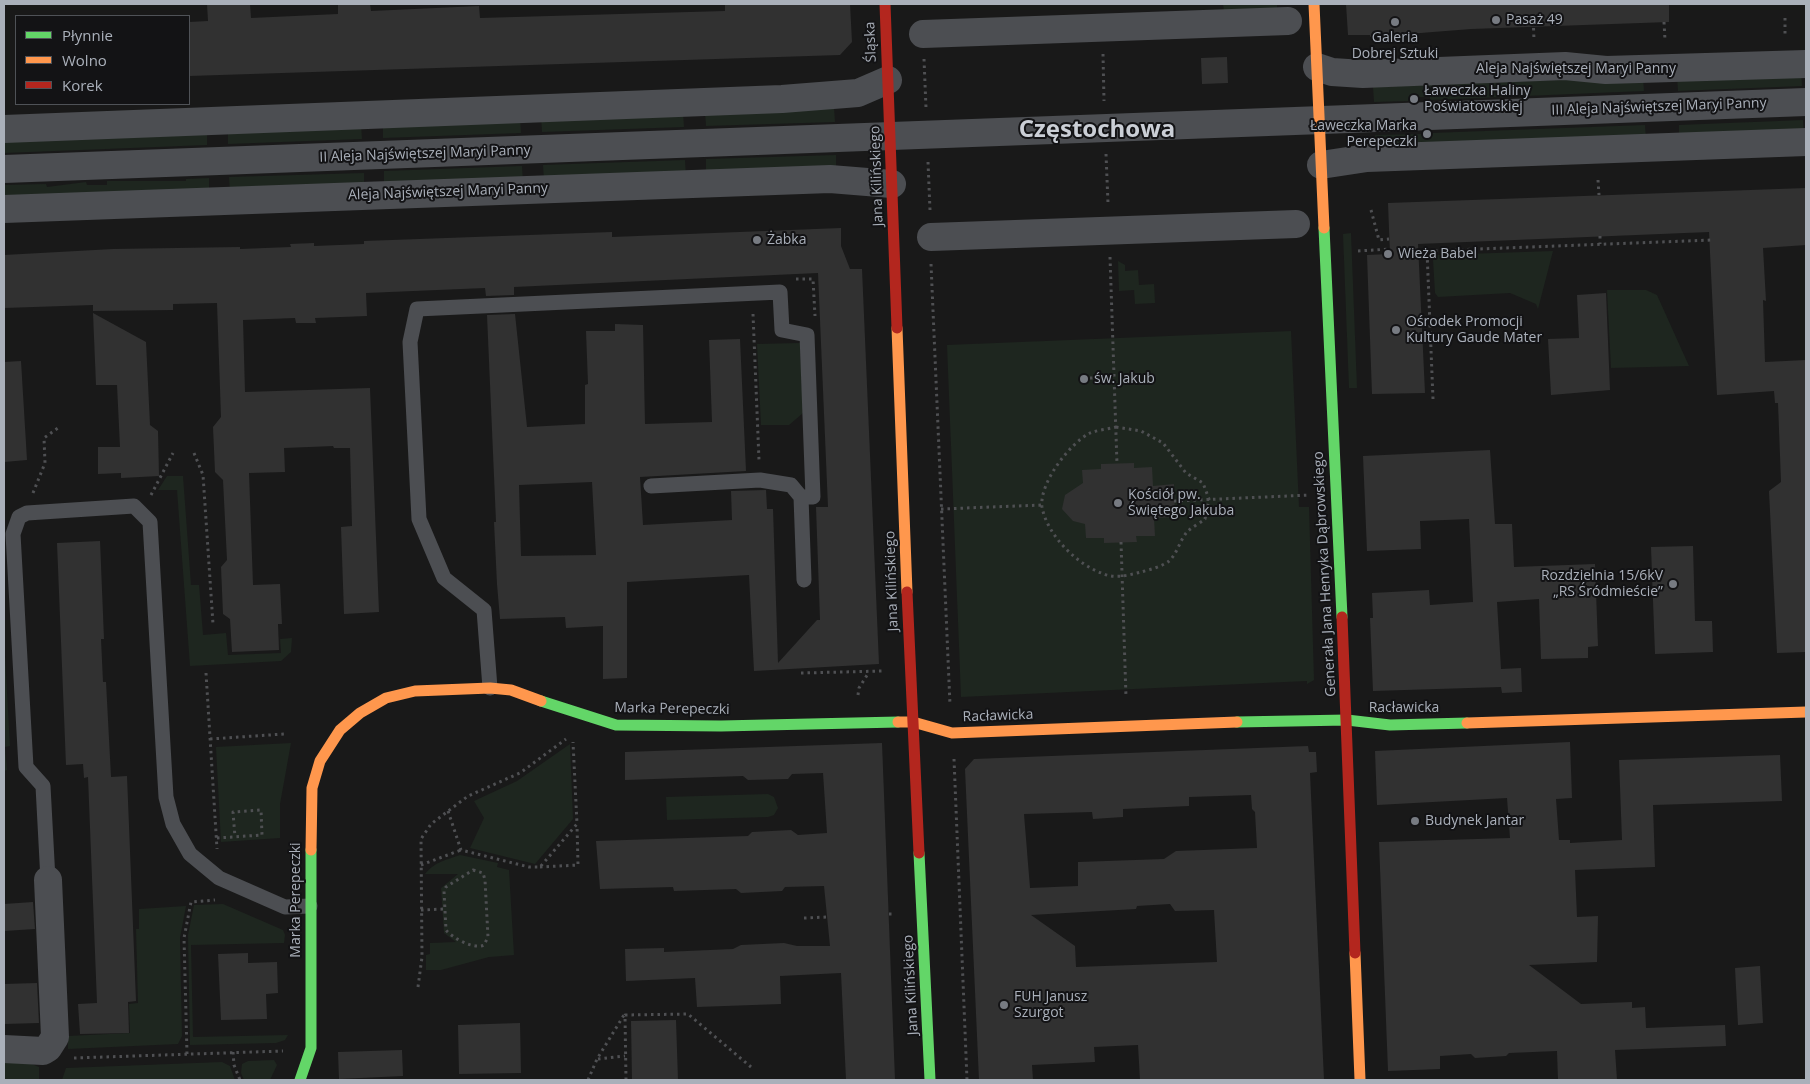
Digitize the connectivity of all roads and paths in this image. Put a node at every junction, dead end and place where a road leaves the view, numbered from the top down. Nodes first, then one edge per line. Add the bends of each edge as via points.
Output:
1 (885, 4) edge
2 (1314, 4) edge
3 (1532, 15) dead end
4 (1785, 18) dead end
5 (1288, 21) dead end
6 (1664, 22) dead end
7 (924, 34) joint
8 (1786, 36) dead end
9 (1664, 40) dead end
10 (1534, 44) dead end
11 (1806, 64) edge
12 (1317, 67) junction
13 (888, 80) junction
14 (1806, 102) edge
15 (1326, 118) junction
16 (4, 129) edge
17 (927, 136) junction
18 (890, 137) junction
19 (1806, 142) edge
20 (1321, 165) junction
21 (4, 169) edge
22 (1598, 180) dead end
23 (892, 184) junction
24 (1599, 195) dead end
25 (4, 209) edge
26 (1371, 210) dead end
27 (1296, 224) dead end
28 (1600, 236) dead end
29 (931, 237) junction
30 (1389, 239) dead end
31 (1713, 240) dead end
32 (1600, 244) junction
33 (1390, 249) dead end
34 (1413, 250) dead end
35 (1358, 251) dead end
36 (1427, 251) junction
37 (787, 280) dead end
38 (752, 294) junction
39 (815, 318) dead end
40 (1090, 378) dead end
41 (1114, 378) dead end
42 (1433, 399) dead end
43 (58, 428) dead end
44 (1116, 440) dead end
45 (172, 453) dead end
46 (194, 453) dead end
47 (1117, 464) dead end
48 (760, 480) junction
49 (650, 486) dead end
50 (1314, 495) dead end
51 (801, 497) junction
52 (1208, 499) junction
53 (1174, 501) dead end
54 (1042, 505) junction
55 (134, 506) junction
56 (941, 509) junction
57 (27, 513) junction
58 (1121, 542) dead end
59 (1122, 576) junction
60 (804, 580) dead end
61 (213, 624) dead end
62 (890, 670) dead end
63 (869, 671) junction
64 (206, 673) dead end
65 (801, 673) dead end
66 (490, 688) junction
67 (1126, 697) dead end
68 (857, 698) dead end
69 (950, 710) dead end
70 (1806, 712) edge
71 (1347, 720) junction
72 (913, 722) junction
73 (284, 734) dead end
74 (573, 734) dead end
75 (569, 736) dead end
76 (210, 739) junction
77 (954, 769) dead end
78 (448, 811) junction
79 (576, 824) junction
80 (235, 837) junction
81 (217, 838) junction
82 (461, 850) junction
83 (420, 865) junction
84 (540, 867) junction
85 (219, 878) junction
86 (48, 880) joint
87 (310, 906) junction
88 (445, 909) junction
89 (421, 910) junction
90 (828, 917) dead end
91 (804, 918) dead end
92 (418, 987) dead end
93 (625, 1015) junction
94 (311, 1048) junction
95 (4, 1049) edge
96 (43, 1051) junction
97 (233, 1052) junction
98 (187, 1054) junction
99 (625, 1056) junction
100 (597, 1059) junction
101 (752, 1067) dead end
102 (240, 1080) edge
103 (300, 1080) edge
104 (588, 1080) edge
105 (626, 1080) edge
106 (930, 1080) edge
107 (968, 1080) edge
108 (1360, 1080) edge

1 - 13 street, Śląska
2 - 12 street, Generała Jana Henryka Dąbrowskiego
3 - 10 path
4 - 8 path
5 - 7 street
6 - 9 path
7 - 17 path
11 - 12 street, Aleja Najświętszej Maryi Panny via 1606,70 1565,66 1363,74 1332,72
12 - 15 street, Generała Jana Henryka Dąbrowskiego
13 - 16 street via 858,92 782,99
13 - 18 street, Jana Kilińskiego
14 - 15 street, III Aleja Najświętszej Maryi Panny
15 - 17 street
15 - 20 street, Generała Jana Henryka Dąbrowskiego
17 - 18 street
17 - 29 path
18 - 21 street, II Aleja Najświętszej Maryi Panny
18 - 23 street, Jana Kilińskiego
19 - 20 street via 1367,158
20 - 71 street, Generała Jana Henryka Dąbrowskiego
22 - 24 path
23 - 25 street, Aleja Najświętszej Maryi Panny via 830,179
23 - 72 street, Jana Kilińskiego
26 - 30 path via 1379,240
27 - 29 street
28 - 32 path
29 - 56 path
31 - 32 path
32 - 36 path
33 - 35 path
34 - 36 path
36 - 42 path
37 - 39 path via 813,279
38 - 48 path
38 - 51 lane via 780,292 782,330 807,335 814,497
38 - 66 lane via 417,310 410,342 419,519 444,578 484,610
40 - 41 path
43 - 57 path via 44,438 45,463
44 - 47 path
45 - 55 path via 151,495
46 - 61 path via 204,475
48 - 49 lane
48 - 51 lane via 791,485
50 - 52 path
51 - 60 lane
52 - 53 path
52 - 54 path via 1203,483 1186,473 1163,443 1141,431 1116,427 1090,433 1076,445 1048,478
52 - 59 path via 1206,519 1187,532 1169,561
54 - 56 path
54 - 59 path via 1047,524 1061,544 1086,566 1105,575
55 - 57 lane
55 - 85 lane via 150,522 166,797 173,824 190,854
56 - 69 path
57 - 86 lane via 19,517 13,534 26,767 42,786
58 - 59 path
59 - 67 path
62 - 63 path
63 - 65 path
63 - 68 path
64 - 76 path
66 - 72 street, Marka Perepeczki via 511,690 616,725
66 - 87 street, Marka Perepeczki via 415,690 386,698 360,713 340,730 320,761 312,788
70 - 71 street, Racławicka via 1390,725
71 - 72 street, Racławicka via 952,733
71 - 108 street, Generała Jana Henryka Dąbrowskiego
72 - 106 street, Jana Kilińskiego
73 - 76 path
74 - 79 path
75 - 78 path via 520,773 468,796
76 - 81 path
77 - 107 path
78 - 82 path
78 - 83 path via 431,824 421,840
79 - 84 path
79 - 84 path via 578,865
80 - 80 path via 262,836 261,810 233,812
80 - 81 path
81 - 85 path
82 - 83 path
82 - 84 path
83 - 89 path
85 - 87 lane via 285,907
85 - 98 path via 220,899 191,902 186,929
86 - 96 street via 55,1037
87 - 94 street, Marka Perepeczki
88 - 88 path via 449,933 475,946 484,945 488,937 482,873 473,870 446,887
88 - 89 path
89 - 92 path via 422,957
90 - 91 path
93 - 99 path
93 - 100 path
93 - 101 path via 688,1014
94 - 97 path
94 - 103 street, Marka Perepeczki
95 - 96 street
96 - 98 path via 67,1058
97 - 98 path
97 - 102 path
99 - 100 path
99 - 105 path
100 - 104 path

